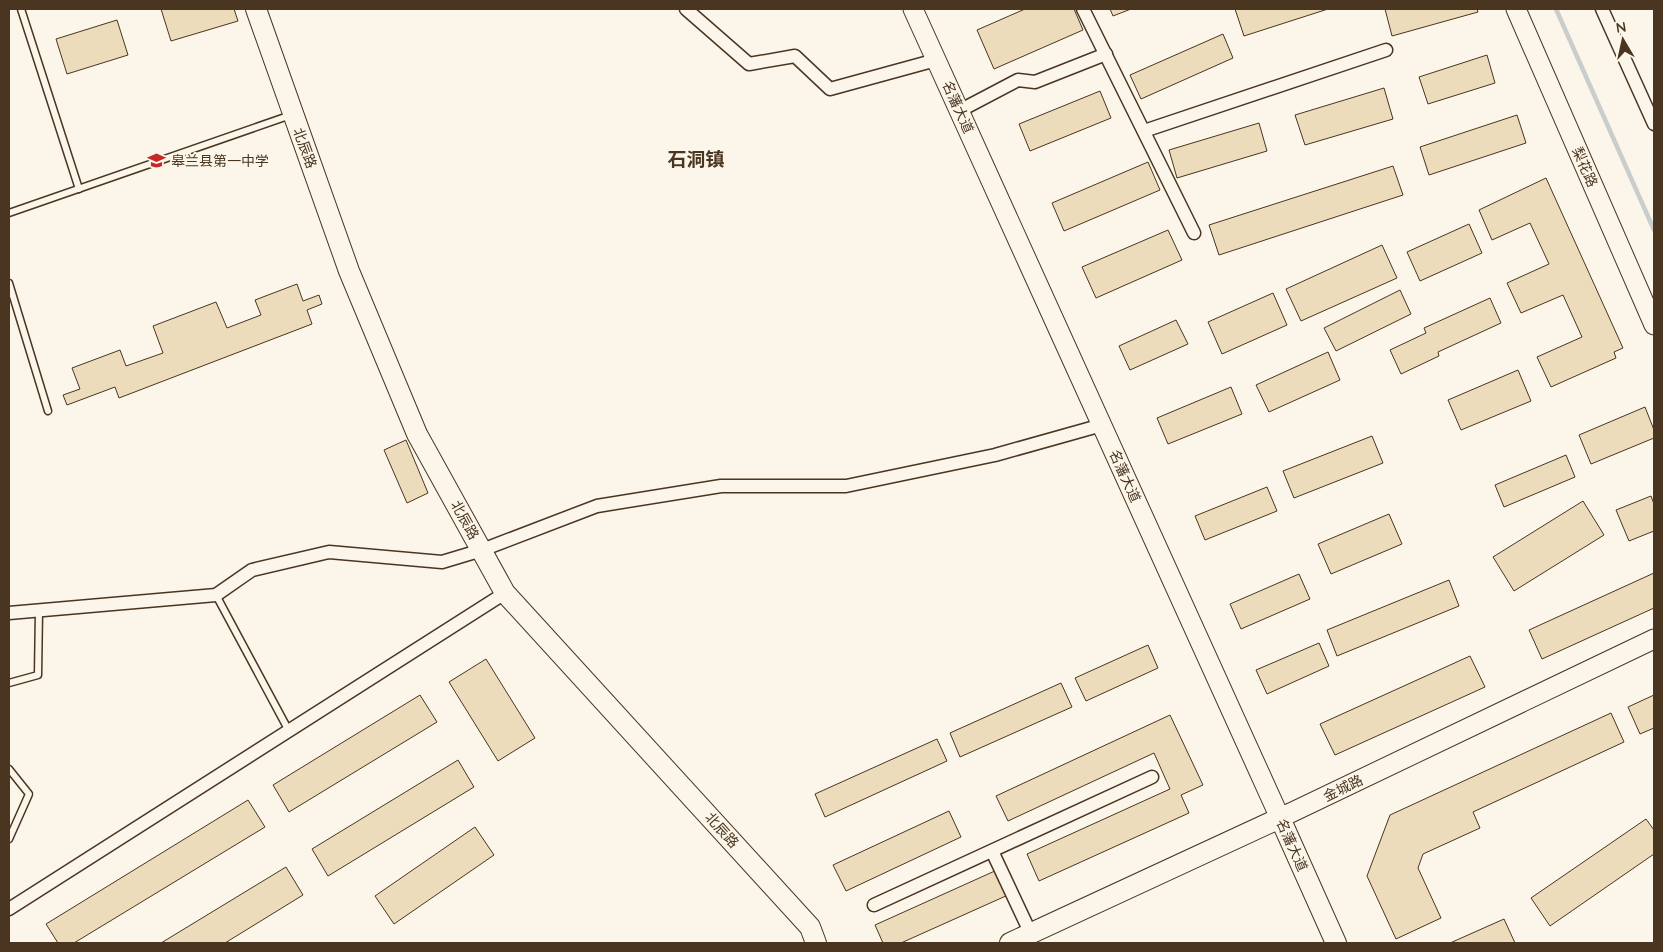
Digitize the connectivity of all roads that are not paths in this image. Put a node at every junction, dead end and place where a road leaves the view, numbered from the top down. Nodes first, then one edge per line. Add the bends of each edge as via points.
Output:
1 (21, 9) edge
2 (256, 9) edge
3 (686, 9) edge
4 (913, 9) edge
5 (1084, 9) edge
6 (1516, 9) edge
7 (1602, 9) edge
8 (1386, 50) dead end
9 (1106, 54) junction
10 (936, 60) junction
11 (960, 111) junction
12 (292, 115) junction
13 (1654, 124) edge
14 (1144, 131) junction
15 (78, 189) junction
16 (9, 213) edge
17 (1194, 233) dead end
18 (9, 283) edge
19 (1654, 325) edge
20 (48, 411) dead end
21 (1102, 425) junction
22 (482, 550) junction
23 (506, 593) junction
24 (216, 595) junction
25 (39, 610) junction
26 (9, 613) edge
27 (1654, 639) edge
28 (9, 683) edge
29 (289, 730) junction
30 (9, 769) edge
31 (1152, 776) dead end
32 (1280, 818) junction
33 (9, 839) edge
34 (992, 851) junction
35 (874, 905) dead end
36 (9, 910) edge
37 (813, 935) edge
38 (1027, 938) edge
39 (828, 943) edge
40 (1010, 943) edge
41 (1336, 943) edge

1 - 15 lane
2 - 12 main road, 北辰路
3 - 10 street via 748,64 795,56 830,89
4 - 10 main road, 名藩大道
5 - 9 street
6 - 19 main road, 梨花路
7 - 13 street
8 - 14 street
9 - 11 street via 1036,82 1018,80
9 - 14 street
10 - 11 main road, 名藩大道
11 - 21 main road, 名藩大道
12 - 15 lane
12 - 22 main road, 北辰路 via 349,272 417,434
14 - 17 street
15 - 16 lane
18 - 20 lane
21 - 22 street via 995,455 846,486 721,486 597,506
21 - 32 main road, 名藩大道
22 - 23 main road, 北辰路
22 - 24 street via 442,562 330,552 252,570
23 - 29 street
23 - 37 main road, 北辰路
24 - 25 street
24 - 29 lane
25 - 26 street
25 - 28 lane via 38,675
27 - 32 main road, 金城路
29 - 36 street
30 - 33 lane via 29,794
31 - 34 street
32 - 38 main road, 金城路
32 - 41 main road, 名藩大道
34 - 35 street
34 - 38 street
37 - 39 main road, 北辰路
38 - 40 main road, 金城路

